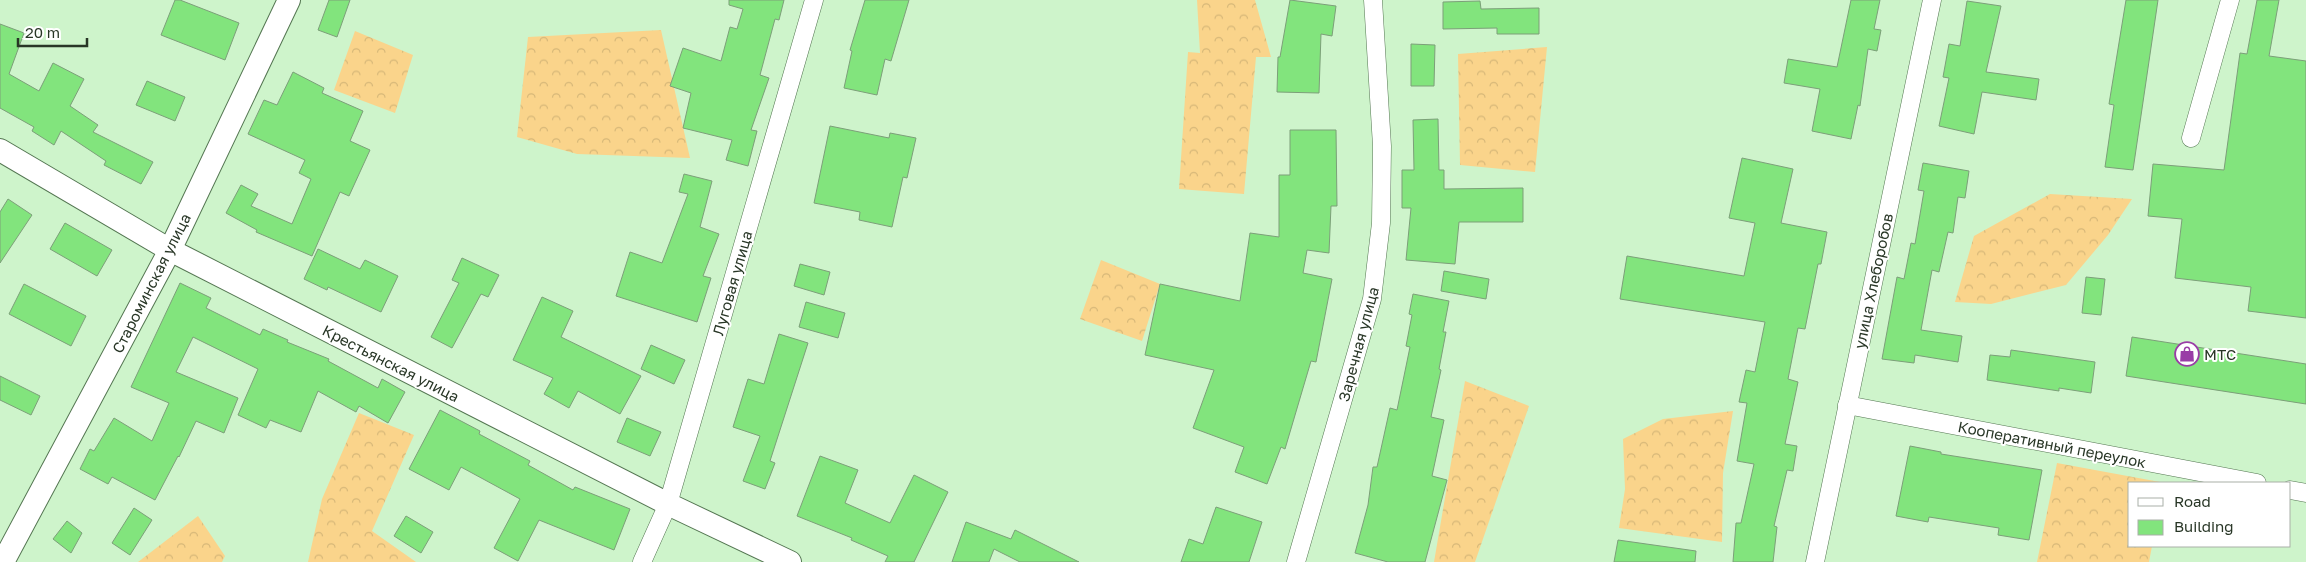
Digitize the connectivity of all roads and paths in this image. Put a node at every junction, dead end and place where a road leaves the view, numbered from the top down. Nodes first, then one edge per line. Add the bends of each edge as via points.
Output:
1 (289, 0) edge
2 (814, 0) edge
3 (1373, 0) edge
4 (1932, 0) edge
5 (2230, 0) edge
6 (2192, 138) dead end
7 (0, 150) edge
8 (170, 250) junction
9 (1847, 405) junction
10 (2252, 482) edge
11 (2291, 490) edge
12 (2306, 493) edge
13 (668, 504) junction
14 (3, 562) edge
15 (642, 562) edge
16 (790, 562) edge
17 (1296, 562) edge
18 (1815, 562) edge

1 - 8 street, Староминская улица
2 - 13 street, Луговая улица
3 - 17 street, Заречная улица via 1382,146 1381,223 1372,299
4 - 9 street, улица Хлеборобов
5 - 6 street
7 - 8 street, Крестьянская улица
8 - 13 street, Крестьянская улица
8 - 14 street, Староминская улица
9 - 10 street, Кооперативный переулок
9 - 18 street, улица Хлеборобов
11 - 12 street
13 - 15 street, Луговая улица
13 - 16 street, Крестьянская улица

